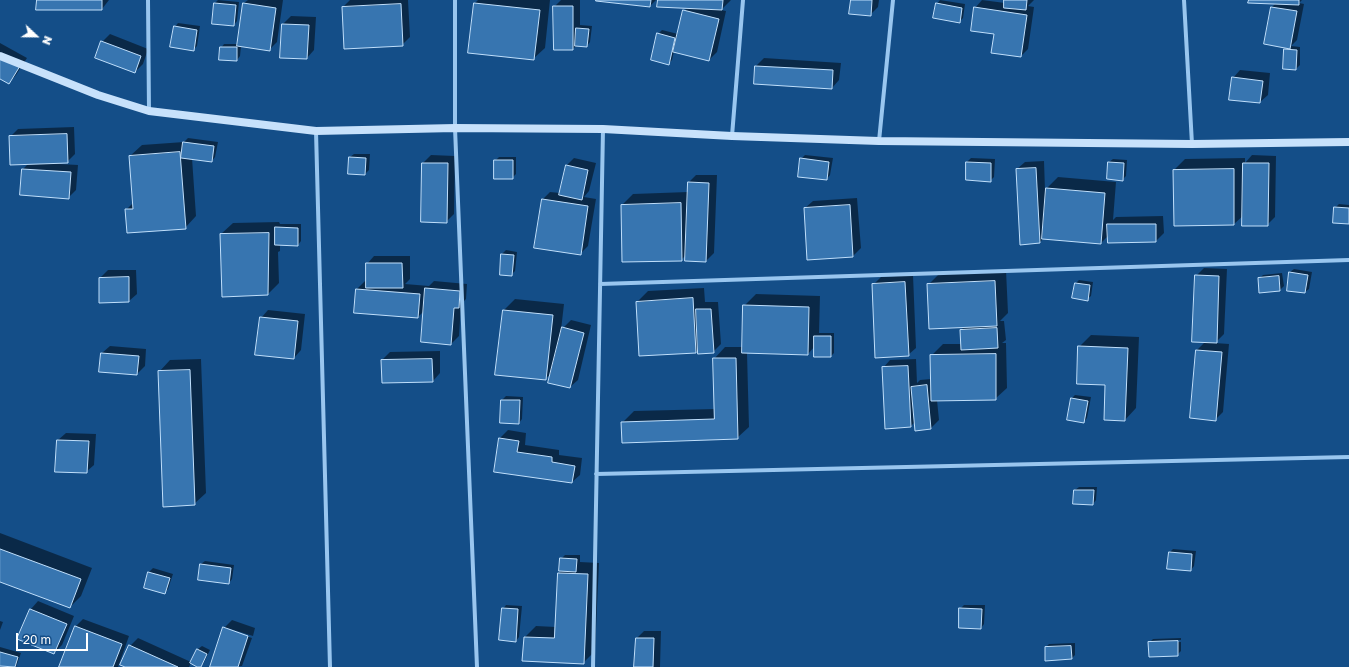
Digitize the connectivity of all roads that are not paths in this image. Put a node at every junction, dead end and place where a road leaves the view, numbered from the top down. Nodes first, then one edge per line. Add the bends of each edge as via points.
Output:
1 (148, 0) edge
2 (455, 0) edge
3 (743, 0) edge
4 (893, 0) edge
5 (1184, 0) edge
6 (0, 56) edge
7 (148, 111) junction
8 (455, 128) junction
9 (603, 128) junction
10 (316, 131) junction
11 (732, 136) junction
12 (879, 141) junction
13 (1349, 142) edge
14 (1192, 144) junction
15 (1349, 260) edge
16 (600, 284) junction
17 (1349, 457) edge
18 (596, 474) junction
19 (330, 667) edge
20 (477, 667) edge
21 (593, 667) edge

1 - 7 street
2 - 8 street
3 - 11 street
4 - 12 street
5 - 14 street
6 - 7 street via 98,95
7 - 10 street
8 - 9 street
8 - 10 street
8 - 20 street
9 - 11 street
9 - 16 street
10 - 19 street
11 - 12 street
12 - 14 street
13 - 14 street
15 - 16 street
16 - 18 street
17 - 18 street
18 - 21 street

